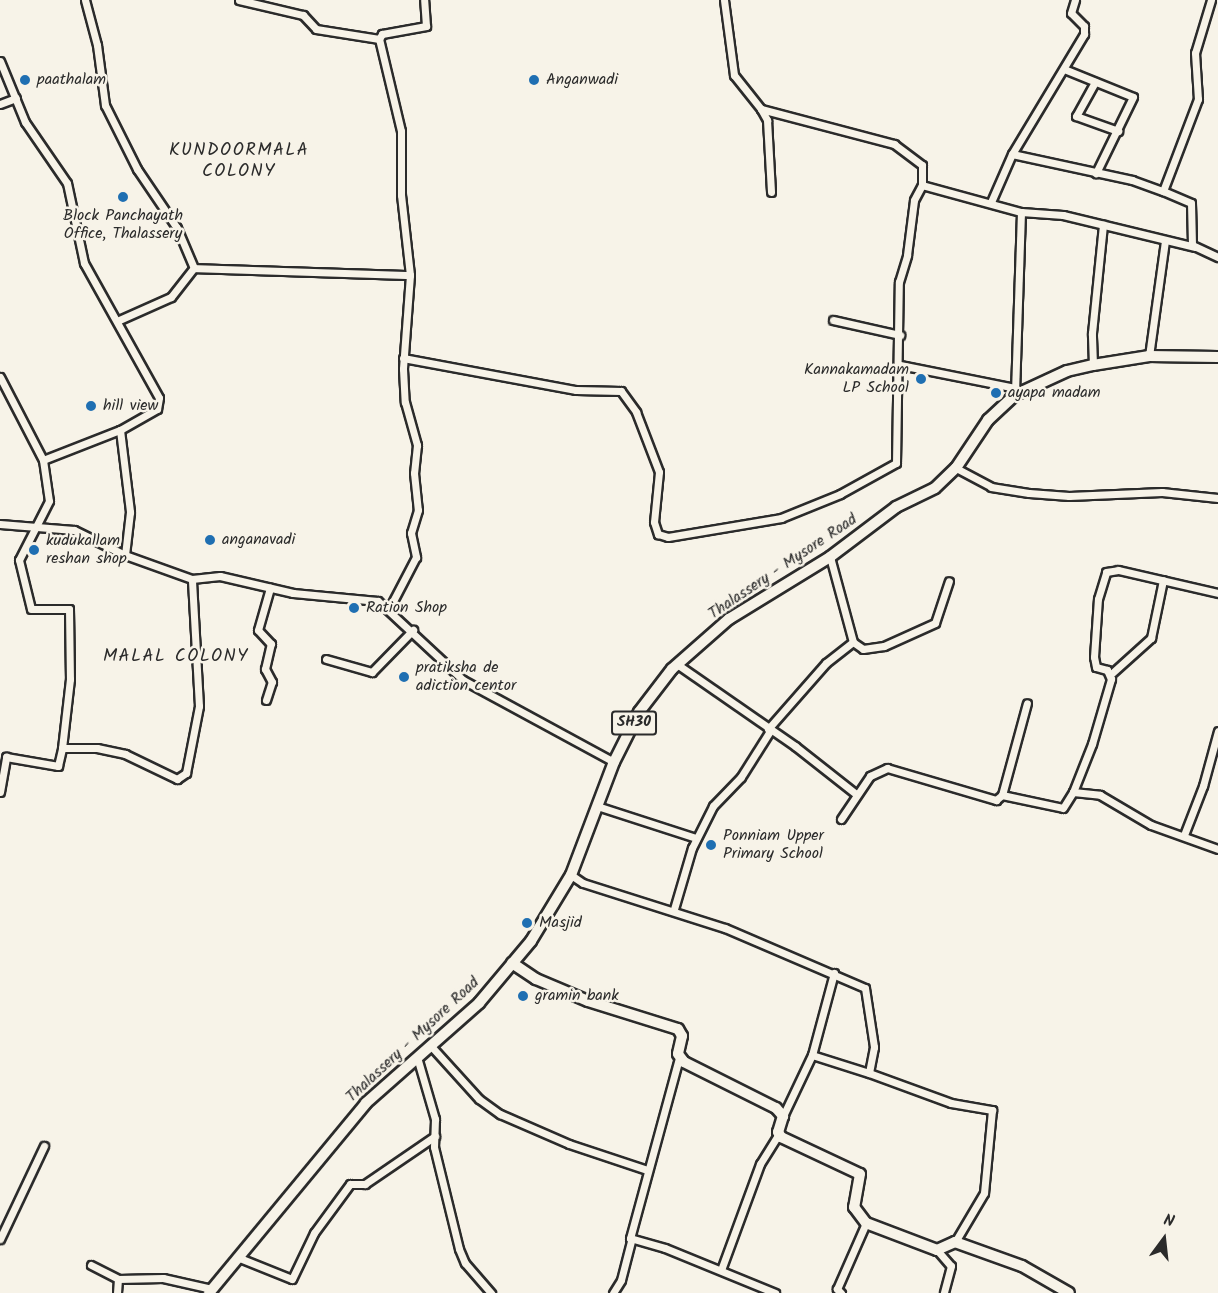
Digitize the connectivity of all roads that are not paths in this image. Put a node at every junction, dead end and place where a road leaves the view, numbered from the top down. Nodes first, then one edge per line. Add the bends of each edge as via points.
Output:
1 (85, 0) edge
2 (239, 0) edge
3 (284, 0) edge
4 (424, 0) edge
5 (724, 0) edge
6 (1075, 0) edge
7 (1211, 0) edge
8 (282, 8) junction
9 (379, 39) junction
10 (0, 61) edge
11 (1064, 69) junction
12 (1095, 82) junction
13 (16, 99) junction
14 (0, 104) edge
15 (761, 109) junction
16 (1118, 131) junction
17 (1012, 154) junction
18 (1096, 173) junction
19 (922, 185) junction
20 (1163, 191) junction
21 (771, 192) dead end
22 (991, 202) junction
23 (1021, 212) junction
24 (1103, 225) junction
25 (1165, 241) junction
26 (1195, 247) junction
27 (1218, 257) edge
28 (194, 268) junction
29 (410, 275) junction
30 (833, 320) dead end
31 (117, 321) junction
32 (900, 335) junction
33 (1149, 356) junction
34 (1218, 357) edge
35 (404, 358) junction
36 (900, 365) junction
37 (1093, 365) junction
38 (0, 377) edge
39 (1015, 391) junction
40 (120, 430) junction
41 (43, 460) junction
42 (956, 468) junction
43 (1218, 498) edge
44 (0, 524) edge
45 (35, 527) junction
46 (125, 555) junction
47 (830, 557) junction
48 (192, 579) junction
49 (1163, 580) junction
50 (949, 581) dead end
51 (270, 588) junction
52 (1218, 593) edge
53 (390, 608) junction
54 (413, 630) junction
55 (853, 642) junction
56 (326, 659) dead end
57 (677, 664) junction
58 (1111, 674) junction
59 (266, 700) dead end
60 (1027, 703) dead end
61 (769, 730) junction
62 (1218, 731) edge
63 (62, 748) junction
64 (614, 762) junction
65 (0, 792) edge
66 (1073, 792) junction
67 (856, 794) junction
68 (1002, 795) junction
69 (597, 806) junction
70 (841, 819) dead end
71 (1184, 835) junction
72 (696, 838) junction
73 (1218, 849) edge
74 (571, 875) junction
75 (674, 909) junction
76 (512, 963) junction
77 (834, 973) junction
78 (430, 1045) junction
79 (812, 1055) junction
80 (417, 1057) junction
81 (679, 1058) junction
82 (869, 1073) junction
83 (783, 1116) junction
84 (779, 1134) junction
85 (435, 1136) junction
86 (44, 1146) dead end
87 (647, 1170) junction
88 (866, 1223) junction
89 (0, 1239) edge
90 (631, 1241) junction
91 (955, 1242) junction
92 (938, 1250) junction
93 (237, 1257) junction
94 (91, 1264) dead end
95 (721, 1270) junction
96 (118, 1279) junction
97 (211, 1291) edge
98 (838, 1292) edge
99 (117, 1293) edge
100 (490, 1293) edge
101 (613, 1293) edge
102 (775, 1293) edge
103 (944, 1293) edge
104 (1069, 1293) edge

1 - 28 street via 97,45 105,105 137,169 177,228
2 - 8 street
3 - 8 street
4 - 9 street via 426,26 382,34
5 - 15 street via 734,75
6 - 11 street via 1071,14 1084,26 1084,34
7 - 20 street via 1196,53 1198,99
8 - 9 street via 303,15 316,29
9 - 29 street via 401,131 401,195
10 - 13 street
11 - 12 street
11 - 17 street
12 - 16 street via 1133,97
12 - 16 street via 1076,116
13 - 14 street
13 - 31 street via 25,122 67,183 84,263
15 - 19 street via 894,144 922,165
15 - 21 street via 766,120
16 - 18 street
17 - 18 street
17 - 22 street
18 - 20 street
19 - 22 street
19 - 32 street via 914,200 907,255 899,282
20 - 26 street via 1191,203 1191,240
22 - 23 street
23 - 24 street via 1063,215
23 - 39 street
24 - 25 street
24 - 37 street via 1092,333
25 - 26 street
25 - 33 street
26 - 27 street
28 - 29 street
28 - 31 street via 171,297
29 - 35 street
30 - 32 street
31 - 40 street via 161,405
32 - 36 street
33 - 34 main road, Thalassery - Mysore Road / SH30
33 - 37 main road, Thalassery - Mysore Road / SH30
35 - 36 street via 576,390 621,391 636,412 658,472 655,530 668,537 781,518 840,494 894,465
35 - 53 street via 405,402 417,445 414,472 418,510 411,533 416,557
36 - 39 street
37 - 39 main road, Thalassery - Mysore Road / SH30
38 - 41 street
39 - 42 main road, Thalassery - Mysore Road / SH30 via 988,420
40 - 41 street
40 - 46 street via 130,512
41 - 45 street via 49,501
42 - 43 street via 991,487 1029,493 1069,496 1162,492
42 - 47 main road, Thalassery - Mysore Road / SH30 via 935,488 896,507
44 - 45 street
45 - 46 street via 87,534
45 - 63 street via 19,560 29,606 39,612 69,609 70,679
46 - 48 street
47 - 55 street
47 - 57 main road, Thalassery - Mysore Road / SH30 via 729,619
48 - 51 street via 220,576
48 - 63 street via 199,706 186,773 177,779 125,754 97,748
49 - 52 street
49 - 58 street via 1151,638
49 - 58 street via 1110,569 1106,573 1098,599 1094,657 1096,667
50 - 55 street via 935,623 884,646 863,649
51 - 53 street via 293,593 364,596
51 - 59 street via 258,630 271,644 265,669 272,682
53 - 54 street
54 - 56 street via 372,672
54 - 64 street via 463,680
55 - 61 street via 826,663
57 - 61 street
57 - 64 main road, Thalassery - Mysore Road / SH30 via 639,712
58 - 66 street via 1096,733
60 - 68 street
61 - 67 street
61 - 72 street via 741,777 713,806
62 - 71 street
63 - 65 street via 57,766 6,757
64 - 69 main road, Thalassery - Mysore Road / SH30
66 - 68 street via 1063,808
66 - 71 street via 1100,795 1151,825
67 - 68 street via 870,776 887,768 969,794 996,800
67 - 70 street
69 - 72 street
69 - 74 main road, Thalassery - Mysore Road / SH30
71 - 73 street
72 - 75 street
74 - 75 street via 583,883
74 - 76 main road, Thalassery - Mysore Road / SH30 via 531,941
75 - 77 street
76 - 78 main road, Thalassery - Mysore Road / SH30 via 478,1003
76 - 81 main road via 536,979 588,1000 678,1029 682,1035
77 - 79 street
77 - 82 street via 869,992 867,1016 874,1047
78 - 80 main road, Thalassery - Mysore Road / SH30
78 - 87 street via 480,1099 500,1114 569,1144
79 - 82 street
79 - 83 street
80 - 85 street via 435,1119
80 - 93 main road, Thalassery - Mysore Road / SH30 via 366,1102
81 - 83 main road via 776,1108
81 - 87 street via 656,1153
82 - 91 street via 951,1103 992,1110 984,1193
83 - 84 main road
84 - 88 main road via 860,1174 854,1207
84 - 95 street via 760,1164
85 - 93 street via 365,1184 350,1184 314,1233 292,1280
85 - 100 street via 434,1147 459,1249 465,1263
86 - 89 street
87 - 90 street
88 - 92 main road
88 - 98 street
90 - 95 street via 665,1248
90 - 101 street via 621,1280
91 - 92 main road
91 - 104 main road via 1022,1266
92 - 103 street via 951,1266
93 - 97 main road, Thalassery - Mysore Road / SH30
94 - 96 street
95 - 102 street
96 - 97 street via 163,1278
96 - 99 street

